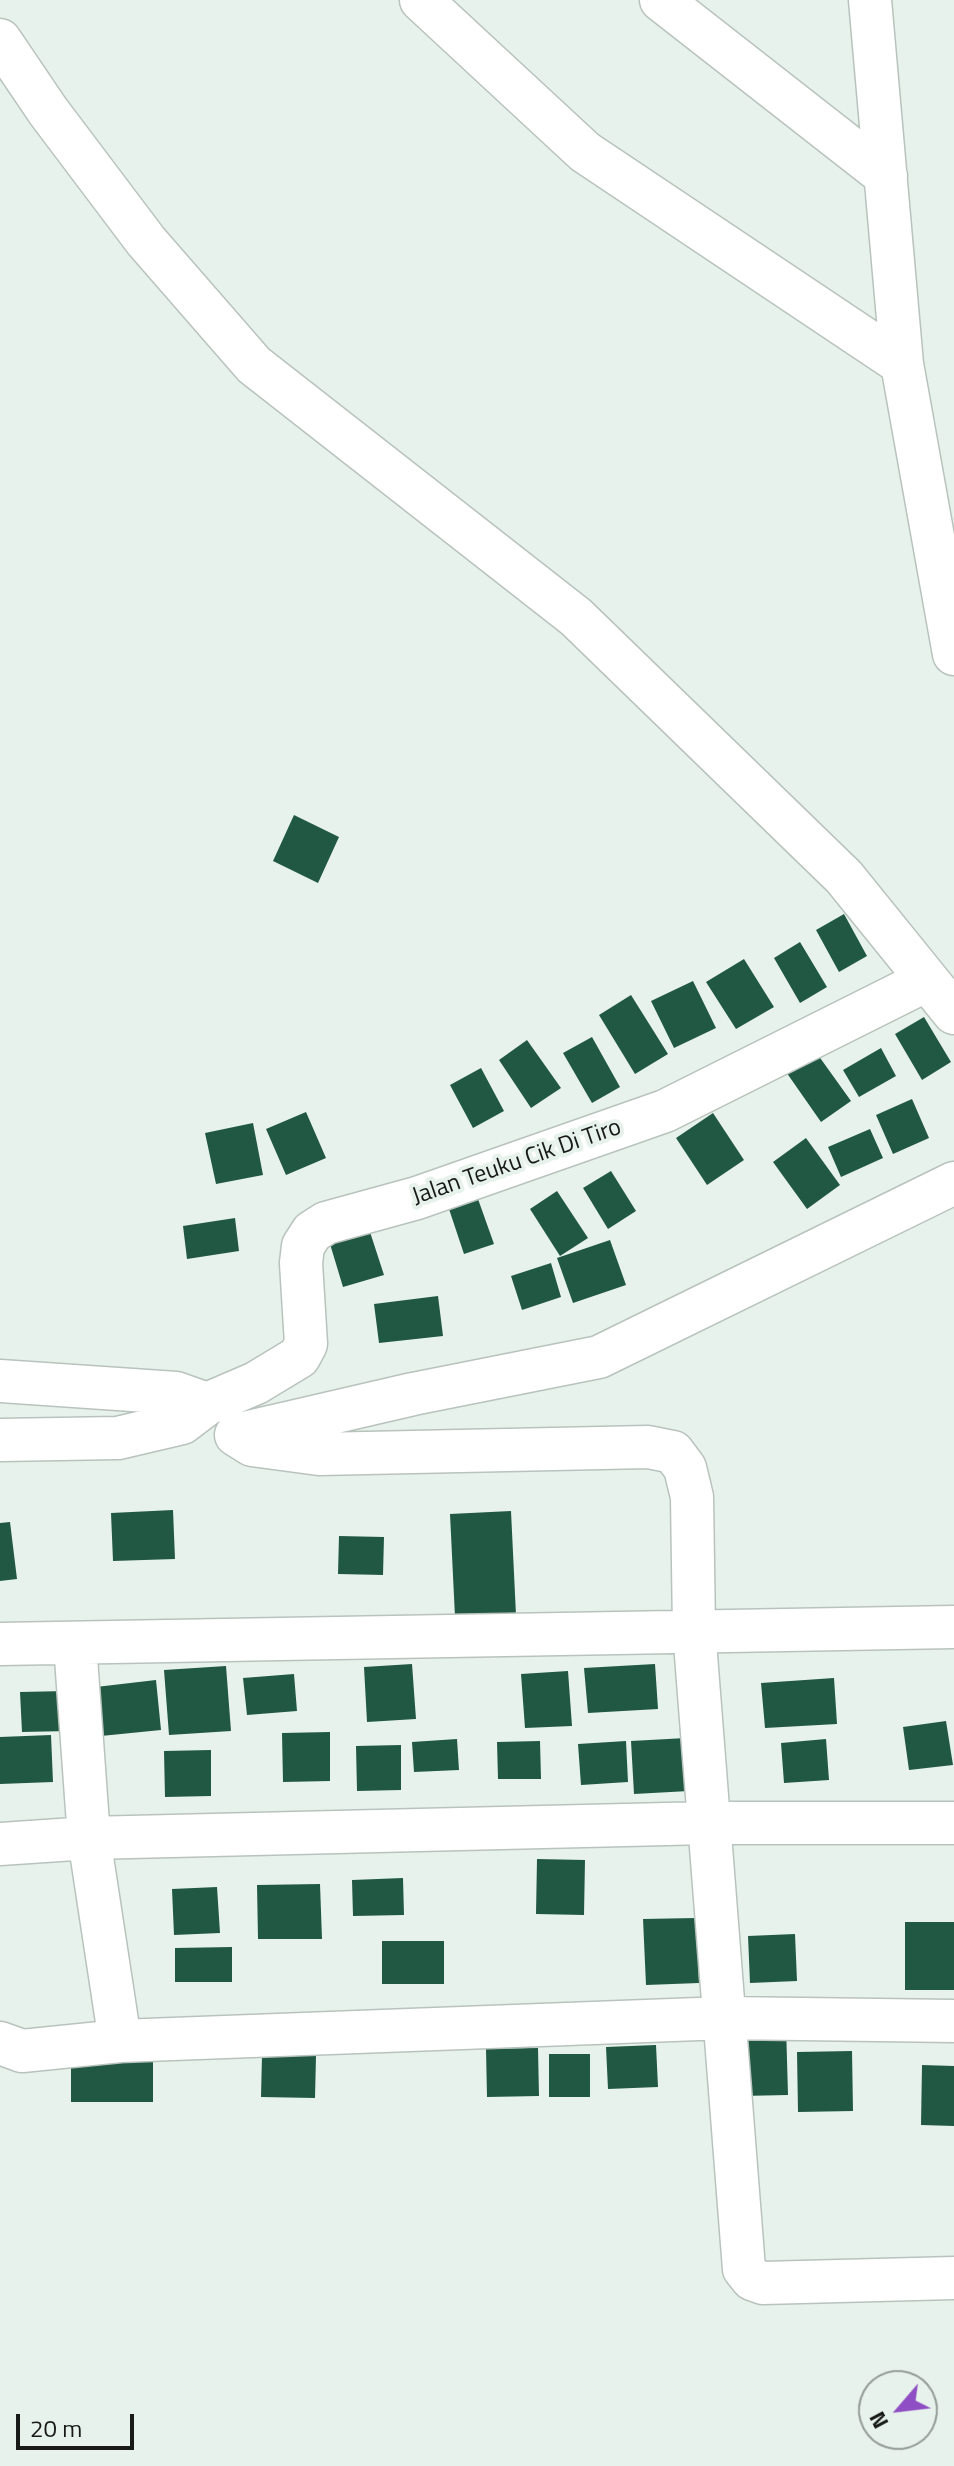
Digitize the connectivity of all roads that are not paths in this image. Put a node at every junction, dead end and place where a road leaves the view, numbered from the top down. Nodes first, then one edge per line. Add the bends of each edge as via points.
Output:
1 (421, 0) edge
2 (661, 0) edge
3 (870, 0) edge
4 (0, 40) edge
5 (886, 176) junction
6 (902, 364) junction
7 (954, 654) edge
8 (927, 980) junction
9 (954, 1013) edge
10 (954, 1183) edge
11 (0, 1381) edge
12 (188, 1407) junction
13 (236, 1435) junction
14 (0, 1440) edge
15 (954, 1627) edge
16 (694, 1630) junction
17 (0, 1644) edge
18 (75, 1644) junction
19 (708, 1823) junction
20 (954, 1823) edge
21 (89, 1838) junction
22 (0, 1844) edge
23 (725, 2018) junction
24 (954, 2021) edge
25 (120, 2041) junction
26 (0, 2043) edge
27 (954, 2278) edge

1 - 6 street via 585,152
2 - 5 street
3 - 5 street
4 - 8 street via 146,241 254,365 576,617 844,877
5 - 6 street
6 - 7 street
8 - 9 street
8 - 12 street, Jalan Teuku Cik Di Tiro via 665,1111 319,1227 303,1246 306,1344 299,1357 256,1383
10 - 13 street via 599,1357
11 - 12 street, Jalan Teuku Cik Di Tiro
12 - 13 street via 190,1430
12 - 14 street, Jalan Teuku Cik Di Tiro via 118,1438
13 - 16 street via 252,1445 319,1454 648,1447 673,1452 685,1468 692,1497
15 - 16 street
16 - 18 street
16 - 19 street
17 - 18 street
18 - 21 street
19 - 20 street
19 - 21 street
19 - 23 street
21 - 22 street
21 - 25 street
23 - 24 street
23 - 25 street
23 - 27 street via 742,2258 752,2279 763,2283
25 - 26 street via 22,2051

